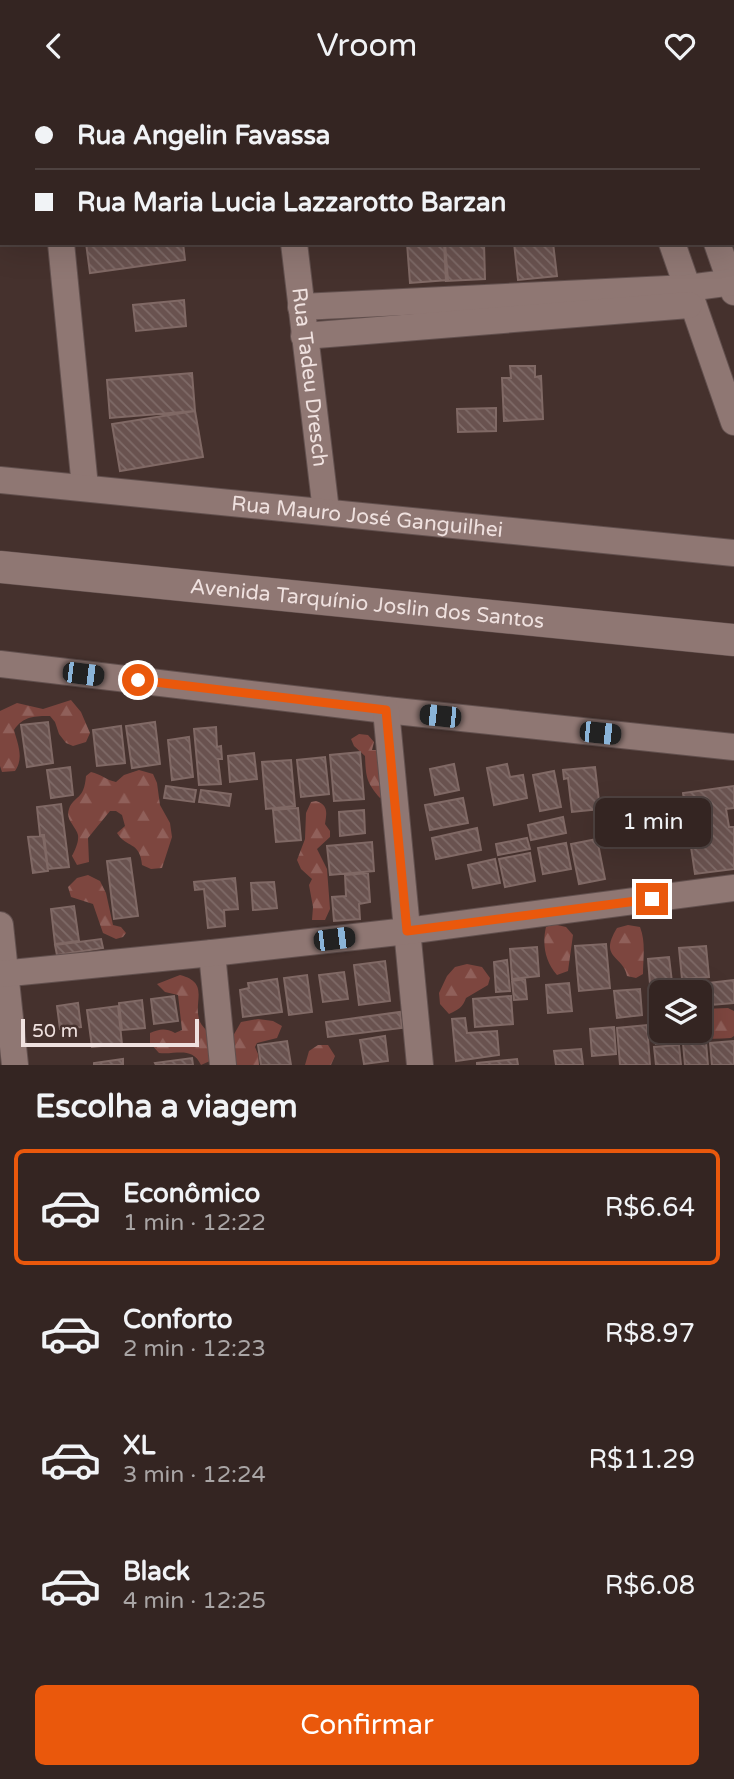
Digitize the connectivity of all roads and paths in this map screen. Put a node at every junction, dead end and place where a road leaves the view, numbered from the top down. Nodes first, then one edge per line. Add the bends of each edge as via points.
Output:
1 (61, 245) edge
2 (294, 245) edge
3 (673, 245) edge
4 (718, 245) edge
5 (733, 289) edge
6 (691, 296) junction
7 (302, 307) junction
8 (304, 336) junction
9 (734, 422) edge
10 (0, 480) edge
11 (85, 487) junction
12 (326, 511) junction
13 (734, 553) edge
14 (0, 567) edge
15 (734, 640) edge
16 (0, 664) edge
17 (386, 710) junction
18 (734, 747) edge
19 (734, 888) edge
20 (0, 925) edge
21 (407, 931) junction
22 (212, 953) junction
23 (3, 973) edge
24 (15, 1065) edge
25 (223, 1065) edge
26 (420, 1065) edge

1 - 11 street
2 - 7 street, Rua Tadeu Dresch
3 - 6 street
4 - 5 street
5 - 6 street
6 - 7 street
6 - 8 street
6 - 9 street
7 - 8 street, Rua Tadeu Dresch
8 - 12 street, Rua Tadeu Dresch
10 - 11 street, Rua Mauro José Ganguilhei
11 - 12 street, Rua Mauro José Ganguilhei
12 - 13 street, Rua Mauro José Ganguilhei
14 - 15 street, Avenida Tarquínio Joslin dos Santos
16 - 17 street
17 - 18 street
17 - 21 street
19 - 21 street
20 - 23 street
21 - 22 street
21 - 26 street
22 - 23 street
22 - 25 street
23 - 24 street

